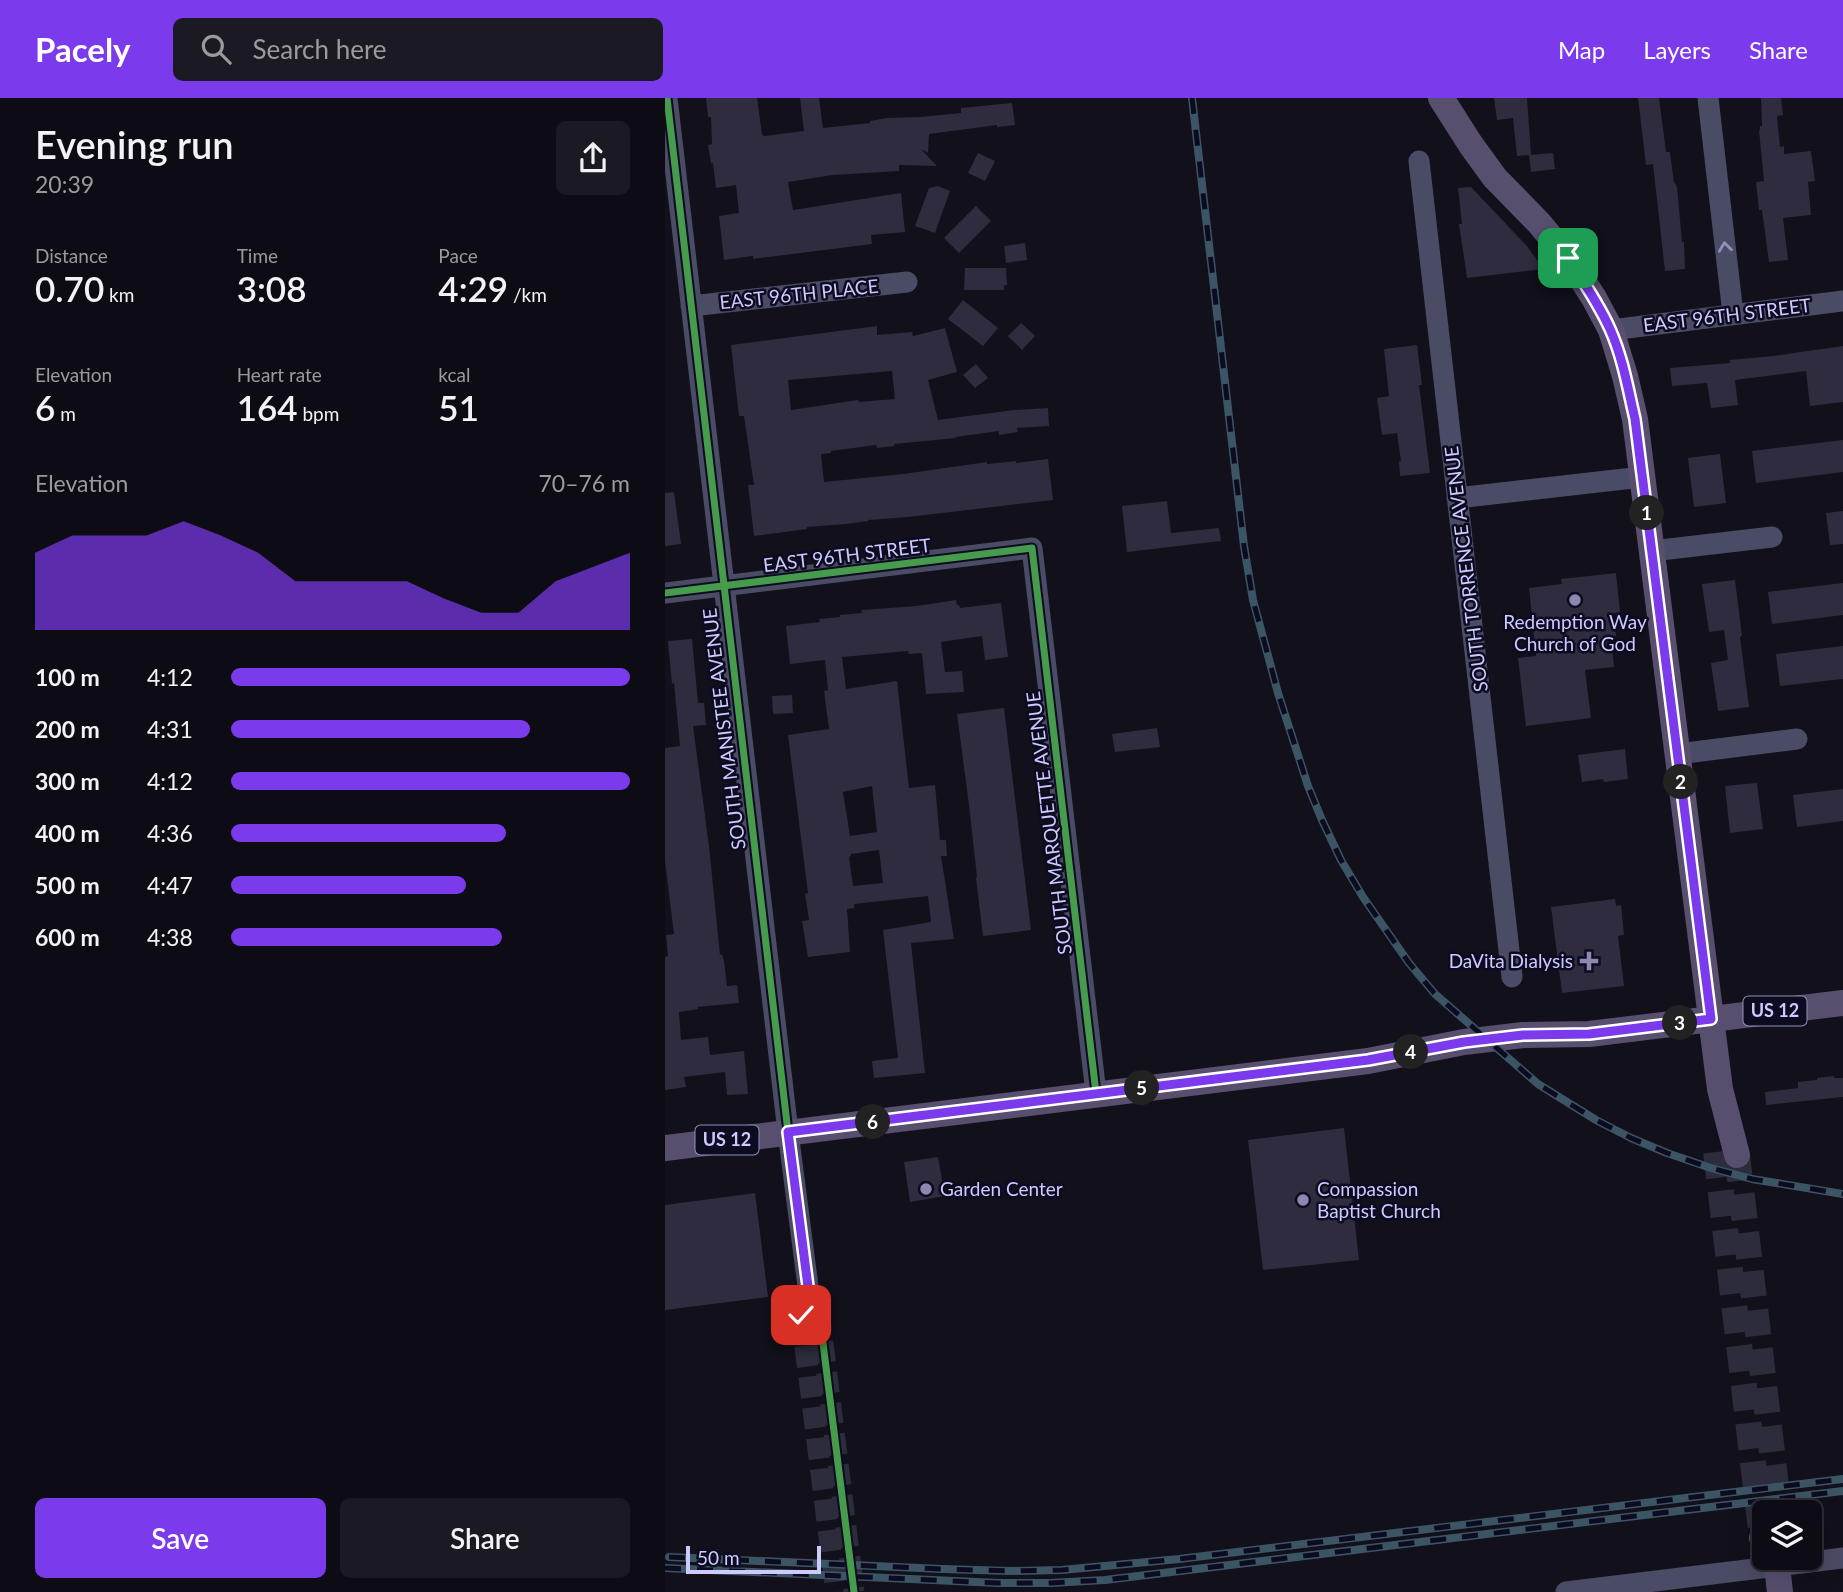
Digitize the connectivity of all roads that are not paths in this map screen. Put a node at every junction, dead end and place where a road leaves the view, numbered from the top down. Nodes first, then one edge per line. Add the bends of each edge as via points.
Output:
1 (667, 98) edge
2 (1441, 98) edge
3 (1708, 98) edge
4 (1419, 161) dead end
5 (907, 282) dead end
6 (1843, 301) edge
7 (691, 306) junction
8 (1733, 314) junction
9 (1611, 330) junction
10 (1642, 477) junction
11 (1457, 498) junction
12 (1772, 537) dead end
13 (1032, 548) joint
14 (1652, 551) junction
15 (723, 586) junction
16 (665, 593) edge
17 (1797, 739) dead end
18 (1678, 754) junction
19 (1512, 977) dead end
20 (1843, 1003) edge
21 (1711, 1019) junction
22 (1096, 1093) junction
23 (788, 1132) junction
24 (665, 1148) edge
25 (1726, 1154) tunnel mouth
26 (809, 1307) tunnel mouth
27 (1822, 1558) edge
28 (1843, 1558) edge
29 (1752, 1562) edge
30 (1566, 1592) edge

1 - 7 street, SOUTH MANISTEE AVENUE
2 - 9 main road via 1495,178 1568,258
8 -> 3 street
4 - 11 street, SOUTH TORRENCE AVENUE
5 - 7 street, EAST 96TH PLACE
6 - 8 street, EAST 96TH STREET
7 - 15 street, SOUTH MANISTEE AVENUE
8 - 9 street, EAST 96TH STREET
9 - 10 main road via 1635,419
10 - 11 street
10 - 14 main road
11 - 19 street, SOUTH TORRENCE AVENUE
12 - 14 street
13 - 15 street, EAST 96TH STREET
13 - 22 street, SOUTH MARQUETTE AVENUE
14 - 18 main road
15 - 16 street, EAST 96TH STREET
15 - 23 street, SOUTH MANISTEE AVENUE
17 - 18 street
18 - 21 main road
20 - 21 main road, US 12
21 - 22 main road, US 12 via 1589,1034 1526,1050 1368,1060
21 - 25 main road
22 - 23 main road, US 12
23 - 24 main road, US 12
23 - 26 street, SOUTH MANISTEE AVENUE
27 - 28 street
29 - 30 street

